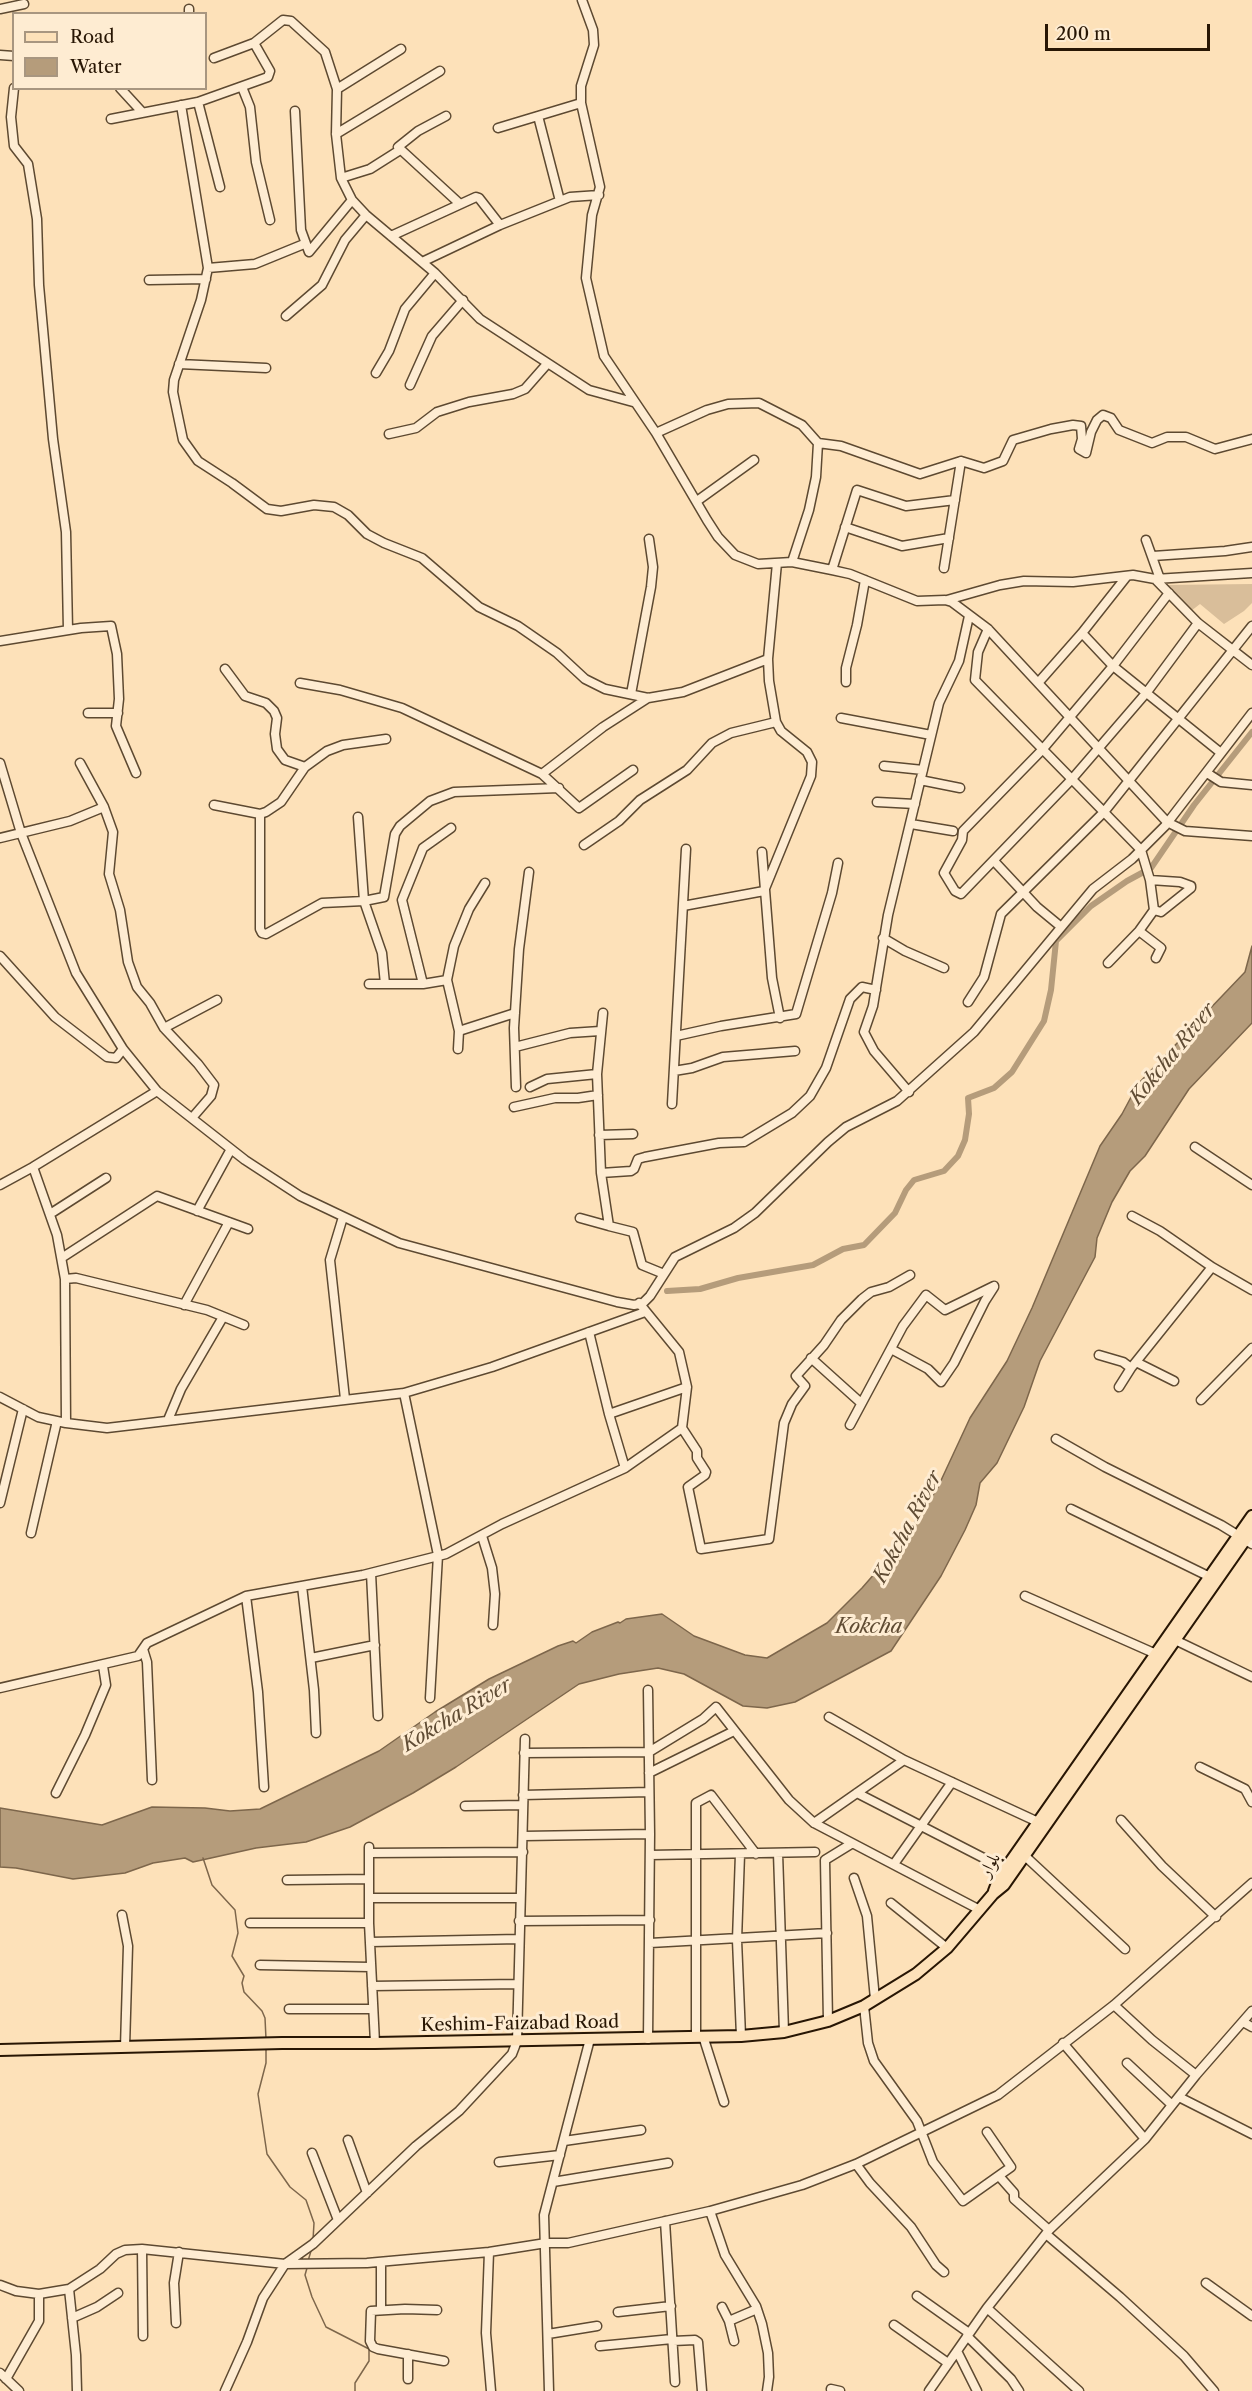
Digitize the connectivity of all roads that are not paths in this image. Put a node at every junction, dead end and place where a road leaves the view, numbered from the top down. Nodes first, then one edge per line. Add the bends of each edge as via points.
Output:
1 (582, 0) edge
2 (24, 4) dead end
3 (0, 9) edge
4 (254, 43) junction
5 (400, 49) dead end
6 (214, 58) dead end
7 (440, 71) dead end
8 (242, 87) junction
9 (337, 88) junction
10 (14, 90) edge
11 (122, 90) edge
12 (198, 102) junction
13 (581, 103) junction
14 (181, 105) junction
15 (295, 111) dead end
16 (142, 112) junction
17 (446, 116) dead end
18 (538, 116) junction
19 (111, 119) dead end
20 (498, 128) dead end
21 (336, 134) junction
22 (400, 150) junction
23 (341, 178) junction
24 (220, 187) dead end
25 (599, 195) junction
26 (352, 200) junction
27 (560, 201) junction
28 (460, 204) junction
29 (366, 215) junction
30 (270, 220) dead end
31 (500, 225) junction
32 (391, 236) junction
33 (304, 244) junction
34 (422, 262) junction
35 (208, 268) junction
36 (435, 273) junction
37 (206, 279) junction
38 (149, 280) dead end
39 (464, 300) junction
40 (286, 316) dead end
41 (179, 364) junction
42 (547, 364) junction
43 (266, 368) dead end
44 (376, 373) dead end
45 (410, 386) dead end
46 (633, 402) junction
47 (656, 433) junction
48 (389, 434) dead end
49 (1252, 439) edge
50 (818, 443) junction
51 (754, 460) dead end
52 (961, 461) junction
53 (955, 500) junction
54 (697, 501) junction
55 (845, 527) junction
56 (949, 538) junction
57 (649, 539) dead end
58 (1146, 540) dead end
59 (1252, 547) edge
60 (1153, 555) junction
61 (777, 562) junction
62 (792, 562) junction
63 (944, 567) dead end
64 (832, 570) junction
65 (1252, 573) edge
66 (1127, 576) junction
67 (1157, 579) junction
68 (865, 580) junction
69 (1169, 593) junction
70 (945, 600) junction
71 (969, 616) junction
72 (1198, 623) junction
73 (1252, 626) edge
74 (988, 629) junction
75 (68, 630) junction
76 (1082, 633) junction
77 (0, 641) edge
78 (1233, 649) junction
79 (768, 659) junction
80 (1252, 664) edge
81 (1113, 666) junction
82 (225, 669) dead end
83 (846, 682) dead end
84 (300, 683) dead end
85 (1038, 683) junction
86 (1147, 692) junction
87 (631, 694) junction
88 (648, 698) junction
89 (88, 713) dead end
90 (118, 713) junction
91 (1252, 713) edge
92 (1069, 716) junction
93 (841, 718) dead end
94 (1178, 718) junction
95 (776, 722) junction
96 (931, 735) junction
97 (386, 739) dead end
98 (1097, 748) junction
99 (1042, 750) junction
100 (1221, 753) junction
101 (0, 763) edge
102 (80, 763) dead end
103 (884, 766) dead end
104 (305, 767) junction
105 (633, 770) dead end
106 (922, 770) junction
107 (136, 773) dead end
108 (542, 774) junction
109 (1210, 774) junction
110 (1072, 778) junction
111 (920, 780) junction
112 (1130, 782) junction
113 (1252, 785) edge
114 (559, 788) junction
115 (960, 788) dead end
116 (877, 802) dead end
117 (915, 804) junction
118 (214, 805) dead end
119 (104, 807) junction
120 (1104, 812) junction
121 (260, 814) junction
122 (358, 817) dead end
123 (911, 824) junction
124 (1171, 825) junction
125 (451, 828) dead end
126 (953, 831) dead end
127 (21, 833) junction
128 (1252, 836) edge
129 (0, 838) edge
130 (584, 845) dead end
131 (686, 849) dead end
132 (1141, 850) junction
133 (762, 852) dead end
134 (994, 861) junction
135 (838, 864) dead end
136 (530, 872) dead end
137 (1148, 873) junction
138 (485, 884) dead end
139 (765, 891) junction
140 (1022, 892) junction
141 (364, 901) junction
142 (683, 906) junction
143 (1154, 910) junction
144 (1060, 926) junction
145 (1139, 931) junction
146 (883, 938) junction
147 (0, 956) edge
148 (1156, 958) dead end
149 (1108, 963) dead end
150 (944, 968) dead end
151 (447, 980) junction
152 (369, 984) dead end
153 (385, 984) junction
154 (423, 984) junction
155 (876, 990) junction
156 (217, 1000) dead end
157 (968, 1002) dead end
158 (515, 1013) junction
159 (603, 1013) dead end
160 (780, 1018) junction
161 (164, 1028) junction
162 (459, 1031) junction
163 (600, 1031) junction
164 (676, 1036) junction
165 (515, 1047) junction
166 (123, 1049) junction
167 (458, 1049) dead end
168 (795, 1051) dead end
169 (674, 1071) junction
170 (597, 1074) junction
171 (516, 1087) dead end
172 (530, 1087) dead end
173 (157, 1090) junction
174 (909, 1092) junction
175 (598, 1095) junction
176 (672, 1104) dead end
177 (514, 1107) dead end
178 (192, 1118) junction
179 (633, 1134) dead end
180 (599, 1135) junction
181 (1195, 1147) dead end
182 (231, 1149) junction
183 (33, 1167) junction
184 (601, 1173) junction
185 (106, 1178) dead end
186 (0, 1185) edge
187 (1252, 1185) edge
188 (197, 1211) junction
189 (50, 1214) junction
190 (1132, 1216) dead end
191 (343, 1217) junction
192 (580, 1218) dead end
193 (229, 1222) junction
194 (609, 1226) junction
195 (248, 1229) dead end
196 (63, 1257) junction
197 (1212, 1267) junction
198 (664, 1274) junction
199 (910, 1275) dead end
200 (66, 1279) junction
201 (1252, 1290) edge
202 (639, 1303) junction
203 (184, 1305) junction
204 (645, 1312) junction
205 (223, 1317) junction
206 (244, 1325) dead end
207 (589, 1332) junction
208 (1252, 1348) edge
209 (891, 1349) junction
210 (1099, 1354) dead end
211 (812, 1359) junction
212 (1133, 1365) junction
213 (1173, 1381) dead end
214 (687, 1387) junction
215 (1119, 1387) dead end
216 (404, 1393) junction
217 (0, 1397) edge
218 (345, 1399) junction
219 (1201, 1400) dead end
220 (861, 1403) junction
221 (22, 1409) junction
222 (609, 1414) junction
223 (168, 1420) junction
224 (57, 1421) junction
225 (66, 1423) junction
226 (850, 1425) dead end
227 (682, 1428) junction
228 (1056, 1439) dead end
229 (626, 1468) junction
230 (0, 1503) edge
231 (1071, 1509) dead end
232 (1252, 1516) edge
233 (1252, 1530) edge
234 (31, 1533) dead end
235 (482, 1536) junction
236 (1245, 1540) edge
237 (438, 1555) junction
238 (371, 1573) junction
239 (1210, 1577) junction
240 (302, 1586) junction
241 (246, 1596) junction
242 (1025, 1596) dead end
243 (493, 1625) dead end
244 (1175, 1640) junction
245 (375, 1645) junction
246 (143, 1649) junction
247 (1156, 1654) junction
248 (311, 1658) junction
249 (103, 1666) junction
250 (1252, 1677) edge
251 (0, 1688) edge
252 (648, 1690) dead end
253 (430, 1698) dead end
254 (378, 1716) dead end
255 (829, 1717) dead end
256 (734, 1731) junction
257 (316, 1733) dead end
258 (525, 1739) dead end
259 (649, 1752) junction
260 (524, 1753) junction
261 (904, 1760) junction
262 (1200, 1767) dead end
263 (649, 1773) junction
264 (152, 1780) dead end
265 (952, 1782) junction
266 (264, 1787) dead end
267 (649, 1792) junction
268 (56, 1793) dead end
269 (856, 1793) junction
270 (523, 1795) junction
271 (1252, 1802) edge
272 (523, 1805) junction
273 (465, 1806) dead end
274 (1053, 1809) junction
275 (1121, 1820) dead end
276 (1038, 1822) junction
277 (814, 1823) junction
278 (919, 1826) junction
279 (650, 1834) junction
280 (524, 1836) junction
281 (851, 1844) junction
282 (523, 1852) junction
283 (815, 1852) dead end
284 (778, 1853) junction
285 (697, 1854) junction
286 (740, 1854) junction
287 (756, 1854) junction
288 (650, 1855) junction
289 (1025, 1856) junction
290 (894, 1864) junction
291 (1005, 1869) junction
292 (854, 1878) dead end
293 (369, 1879) junction
294 (287, 1880) dead end
295 (1252, 1883) edge
296 (993, 1894) junction
297 (369, 1898) junction
298 (520, 1898) junction
299 (891, 1904) dead end
300 (980, 1910) junction
301 (122, 1915) dead end
302 (1216, 1917) junction
303 (650, 1920) junction
304 (519, 1921) junction
305 (250, 1923) dead end
306 (369, 1923) junction
307 (827, 1933) junction
308 (782, 1937) junction
309 (519, 1940) junction
310 (737, 1940) junction
311 (370, 1942) junction
312 (695, 1942) junction
313 (650, 1944) junction
314 (947, 1947) junction
315 (1125, 1949) dead end
316 (260, 1965) dead end
317 (370, 1967) junction
318 (518, 1984) junction
319 (372, 1986) junction
320 (875, 2000) junction
321 (1114, 2005) junction
322 (864, 2006) junction
323 (289, 2009) dead end
324 (373, 2009) junction
325 (1252, 2011) edge
326 (828, 2021) junction
327 (1243, 2022) junction
328 (1252, 2027) edge
329 (784, 2032) junction
330 (741, 2036) junction
331 (700, 2037) junction
332 (590, 2039) junction
333 (648, 2039) junction
334 (517, 2041) junction
335 (375, 2043) junction
336 (1063, 2043) junction
337 (125, 2047) junction
338 (0, 2050) edge
339 (1127, 2063) dead end
340 (1196, 2074) junction
341 (1179, 2097) junction
342 (724, 2102) dead end
343 (1172, 2105) junction
344 (641, 2130) dead end
345 (987, 2132) dead end
346 (922, 2133) junction
347 (1252, 2134) edge
348 (1146, 2139) junction
349 (348, 2140) dead end
350 (564, 2141) junction
351 (312, 2153) dead end
352 (560, 2155) junction
353 (500, 2162) dead end
354 (668, 2163) dead end
355 (856, 2164) junction
356 (999, 2176) junction
357 (553, 2182) junction
358 (367, 2193) junction
359 (710, 2211) junction
360 (338, 2220) junction
361 (665, 2221) junction
362 (1047, 2232) junction
363 (546, 2243) junction
364 (142, 2249) junction
365 (179, 2252) junction
366 (489, 2252) junction
367 (381, 2263) junction
368 (285, 2264) junction
369 (944, 2272) dead end
370 (1206, 2283) dead end
371 (0, 2285) edge
372 (69, 2289) junction
373 (118, 2293) dead end
374 (39, 2294) junction
375 (917, 2296) dead end
376 (671, 2306) junction
377 (722, 2307) dead end
378 (987, 2308) junction
379 (757, 2309) junction
380 (381, 2310) junction
381 (437, 2310) dead end
382 (618, 2312) dead end
383 (1252, 2316) edge
384 (72, 2318) junction
385 (729, 2321) junction
386 (176, 2324) dead end
387 (894, 2325) dead end
388 (597, 2326) dead end
389 (548, 2334) junction
390 (968, 2335) junction
391 (143, 2336) dead end
392 (673, 2340) junction
393 (735, 2341) dead end
394 (600, 2346) dead end
395 (957, 2351) junction
396 (408, 2354) junction
397 (444, 2361) dead end
398 (948, 2363) junction
399 (3, 2376) edge
400 (408, 2379) dead end
401 (675, 2382) dead end
402 (931, 2390) edge
403 (19, 2391) edge
404 (77, 2391) edge
405 (225, 2391) edge
406 (491, 2391) edge
407 (549, 2391) edge
408 (702, 2391) edge
409 (766, 2391) edge
410 (976, 2391) edge
411 (1019, 2391) edge
412 (1079, 2391) edge
413 (1214, 2391) edge

1 - 13 street via 594,45 581,86
2 - 3 street
4 - 6 street
4 - 8 street via 270,74
4 - 9 street via 283,20 291,21 325,52
5 - 9 street
7 - 21 street
8 - 12 street
8 - 30 street via 250,107 256,162
9 - 21 street
10 - 75 street via 10,117 14,146 28,164 37,219 53,439 66,532
11 - 16 street
12 - 14 street
12 - 24 street
13 - 18 street
13 - 25 street
14 - 16 street
14 - 35 street
15 - 33 street
16 - 19 street
17 - 22 street via 418,131 398,146
18 - 20 street
18 - 27 street
21 - 23 street
22 - 23 street via 370,169
22 - 28 street
23 - 26 street
25 - 27 street
25 - 46 street via 592,215 586,278 604,356
26 - 29 street
26 - 33 street via 311,252
27 - 31 street
28 - 31 street via 477,197
28 - 32 street
29 - 32 street
29 - 40 street via 345,240 322,285
31 - 34 street
32 - 34 street
33 - 35 street via 255,264
34 - 36 street
35 - 37 street
36 - 39 street
36 - 44 street via 405,309
37 - 38 street
37 - 41 street
39 - 42 street via 480,319
39 - 45 street via 432,336
41 - 43 street
41 - 87 street via 173,392 183,440 198,461 267,509 334,507 367,534 422,558 479,607 528,633 585,679 605,689
42 - 46 street via 589,390
42 - 48 street via 525,389 437,412 416,428
46 - 47 street
47 - 50 street via 707,410 728,404 759,403 802,424
47 - 54 street
49 - 52 street via 1215,449 1186,437 1167,437 1152,443 1119,430 1111,418 1103,415 1091,432 1086,453 1079,449 1081,426 1073,425 1013,440 1003,461 984,468
50 - 52 street via 841,446 920,474
50 - 62 street via 814,488
51 - 54 street
52 - 53 street
53 - 55 street via 906,506 857,490
53 - 56 street
54 - 61 street via 718,537 735,555 758,564
55 - 56 street via 902,546
55 - 64 street
56 - 63 street
57 - 87 street via 651,587
58 - 60 street
59 - 60 street
60 - 67 street
61 - 62 street
61 - 79 street
62 - 64 street
64 - 68 street
65 - 67 street
66 - 67 street
66 - 70 street via 1073,582 1024,581
66 - 76 street
67 - 69 street
68 - 70 street via 917,601
68 - 83 street
69 - 72 street
69 - 81 street
70 - 71 street
71 - 74 street
71 - 96 street via 959,661 939,703
72 - 78 street
72 - 86 street
73 - 78 street
74 - 85 street
74 - 99 street via 978,652 975,680
75 - 77 street
75 - 90 street via 107,626 113,630
76 - 81 street
76 - 85 street
78 - 80 street
78 - 94 street
79 - 88 street via 683,692
79 - 95 street
81 - 86 street
81 - 92 street
82 - 104 street via 245,696 266,703 274,711 277,749 285,760
84 - 108 street via 402,708
85 - 92 street
86 - 94 street
86 - 98 street
87 - 88 street
88 - 108 street
89 - 90 street
90 - 107 street via 116,726
91 - 100 street
92 - 98 street
92 - 99 street
93 - 96 street
94 - 100 street
94 - 112 street
95 - 130 street via 731,733 712,743 687,770 640,800 619,821
95 - 139 street via 812,762 811,776
96 - 106 street
97 - 104 street via 343,745
98 - 110 street
98 - 112 street
99 - 110 street
99 - 134 street via 963,831 944,873 961,894
100 - 109 street
101 - 127 street
102 - 119 street
103 - 106 street
104 - 121 street via 281,802
105 - 114 street via 579,808
106 - 111 street
108 - 114 street
109 - 113 street via 1221,782
109 - 124 street
110 - 120 street
110 - 134 street
111 - 115 street
111 - 117 street
112 - 120 street
112 - 124 street
114 - 141 street via 454,792 430,801 395,834 386,895
116 - 117 street
117 - 123 street
118 - 121 street
119 - 127 street via 70,821
119 - 161 street via 113,832 109,874 120,910 128,962 137,987
120 - 132 street
120 - 140 street
121 - 141 street via 262,933 267,934 322,903
122 - 141 street
123 - 126 street
123 - 146 street
124 - 128 street via 1185,831
124 - 132 street
125 - 154 street via 423,848 402,900
127 - 129 street
127 - 166 street via 76,973
131 - 142 street
132 - 137 street
132 - 144 street via 1093,889
133 - 139 street
134 - 140 street
135 - 160 street via 797,1011 793,1016
136 - 158 street
137 - 143 street
137 - 143 street via 1191,886 1161,912
138 - 151 street via 469,909 454,946
139 - 142 street
139 - 160 street via 772,978
140 - 144 street
140 - 157 street via 1001,914 984,977
141 - 153 street via 382,953
142 - 164 street
143 - 145 street
144 - 174 street via 981,1024
145 - 148 street via 1161,948
145 - 149 street
146 - 150 street
146 - 155 street
147 - 166 street via 55,1017 107,1058 116,1058
151 - 154 street
151 - 162 street
152 - 153 street
153 - 154 street
155 - 174 street via 865,1037
155 - 184 street via 862,987 850,999 826,1068 810,1096 792,1113 744,1142 645,1157 638,1159 631,1171
156 - 161 street
158 - 162 street
158 - 165 street
159 - 163 street
160 - 164 street
161 - 178 street via 214,1085 211,1096
162 - 167 street
163 - 165 street via 570,1033
163 - 170 street
164 - 169 street
165 - 171 street
166 - 173 street
168 - 169 street via 723,1057
169 - 176 street
170 - 172 street via 547,1079
170 - 175 street
173 - 178 street
173 - 183 street
174 - 198 street via 846,1127 755,1213 734,1228 675,1257
175 - 177 street via 555,1098
175 - 180 street
178 - 182 street
179 - 180 street
180 - 184 street
181 - 187 street
182 - 188 street
182 - 191 street via 300,1196
183 - 186 street
183 - 189 street
184 - 194 street
185 - 189 street
188 - 193 street
188 - 196 street via 157,1196
189 - 196 street
190 - 197 street
191 - 202 street via 399,1243 628,1305
191 - 218 street via 330,1260
192 - 194 street
193 - 195 street
193 - 203 street
194 - 198 street via 633,1232 642,1265
196 - 200 street
197 - 201 street
197 - 212 street
198 - 202 street via 650,1296
199 - 211 street via 862,1299
200 - 203 street via 76,1278
200 - 225 street
202 - 204 street
203 - 205 street
204 - 207 street
204 - 214 street via 679,1352
205 - 206 street
205 - 223 street via 181,1389
207 - 216 street
207 - 222 street
208 - 219 street
209 - 209 street via 926,1295 945,1310 994,1286 941,1382 928,1369
209 - 220 street
210 - 212 street
211 - 220 street
211 - 227 street via 796,1376 805,1386 784,1423 769,1539 701,1548 688,1487 706,1473
212 - 213 street
212 - 215 street
214 - 222 street
214 - 227 street
216 - 218 street
216 - 237 street
217 - 221 street
218 - 223 street
220 - 226 street
221 - 224 street
221 - 230 street
222 - 229 street
223 - 225 street via 107,1428
224 - 225 street
224 - 234 street
227 - 229 street
228 - 236 street
229 - 235 street
231 - 239 street
232 - 236 main road, بلوار
233 - 236 main road, بلوار
235 - 237 street
235 - 243 street via 492,1568
236 - 239 main road, بلوار
236 - 244 main road, بلوار
237 - 238 street
237 - 253 street
238 - 240 street
238 - 245 street
239 - 247 main road, بلوار
240 - 241 street
240 - 248 street
241 - 246 street via 147,1643
241 - 266 street
242 - 247 street
244 - 250 street
244 - 274 main road, بلوار
245 - 248 street
245 - 254 street
246 - 249 street via 138,1656
246 - 264 street via 147,1662
247 - 274 main road, بلوار
248 - 257 street
249 - 251 street
249 - 268 street via 106,1685
252 - 259 street
255 - 261 street
256 - 259 street via 716,1707
256 - 263 street
256 - 277 street via 789,1800
258 - 260 street
259 - 260 street
259 - 263 street
260 - 270 street
261 - 265 street
261 - 269 street
262 - 271 street via 1245,1790
263 - 267 street
265 - 276 street
265 - 278 street
267 - 270 street
267 - 279 street
269 - 277 street
269 - 278 street
270 - 272 street
272 - 273 street
272 - 280 street
274 - 276 main road, بلوار
274 - 289 main road, بلوار
275 - 302 street
276 - 291 main road, بلوار
277 - 281 street
278 - 290 street
278 - 291 street
279 - 280 street
279 - 288 street
280 - 282 street
281 - 290 street
281 - 307 street via 825,1860
282 - 293 street via 369,1850
282 - 298 street
283 - 284 street
284 - 287 street
284 - 308 street
285 - 286 street
285 - 287 street via 696,1803 711,1795
285 - 288 street
285 - 312 street
286 - 287 street
286 - 310 street
288 - 303 street
289 - 296 main road, بلوار
289 - 315 street
290 - 300 street
291 - 296 main road, بلوار
292 - 320 street via 867,1917
293 - 294 street
293 - 297 street
295 - 302 street
296 - 300 main road, Keshim-Faizabad Road
297 - 298 street
297 - 306 street
298 - 304 street
299 - 314 street
300 - 314 main road, Keshim-Faizabad Road
301 - 337 street via 128,1946
302 - 321 street
303 - 304 street
303 - 313 street
304 - 309 street
305 - 306 street
306 - 311 street
307 - 308 street
307 - 326 street
308 - 310 street
308 - 329 street
309 - 311 street
309 - 318 street
310 - 312 street
310 - 330 street
311 - 317 street
312 - 313 street
312 - 331 street
313 - 333 street
314 - 320 main road, Keshim-Faizabad Road via 916,1974
316 - 317 street
317 - 319 street
318 - 319 street
318 - 334 street
319 - 324 street
320 - 322 main road, Keshim-Faizabad Road
321 - 336 street
321 - 340 street
322 - 326 main road, Keshim-Faizabad Road
322 - 346 street via 874,2061
323 - 324 street
324 - 335 street
325 - 327 street
326 - 329 main road, Keshim-Faizabad Road
327 - 328 street
327 - 340 street
329 - 330 main road, Keshim-Faizabad Road
330 - 331 main road, Keshim-Faizabad Road
331 - 333 main road, Keshim-Faizabad Road
331 - 342 street
332 - 333 main road, Keshim-Faizabad Road
332 - 334 main road, Keshim-Faizabad Road
332 - 350 street
334 - 335 main road, Keshim-Faizabad Road
334 - 358 street via 512,2054 459,2111
335 - 337 main road, Keshim-Faizabad Road
336 - 346 street via 998,2094
336 - 348 street
337 - 338 main road, Keshim-Faizabad Road
339 - 343 street
340 - 341 street
341 - 343 street
341 - 347 street
343 - 348 street
344 - 350 street
345 - 356 street via 1011,2167
346 - 355 street
346 - 356 street via 933,2162 963,2201
348 - 362 street
349 - 358 street
350 - 352 street
351 - 360 street
352 - 353 street
352 - 357 street
354 - 357 street
355 - 359 street via 802,2186
355 - 369 street
356 - 362 street via 1014,2193 1014,2199
357 - 363 street via 544,2215
358 - 360 street
359 - 361 street
359 - 379 street via 725,2255
360 - 368 street
361 - 363 street via 568,2243
361 - 376 street
362 - 378 street
362 - 413 street via 1184,2356
363 - 366 street
363 - 389 street
364 - 365 street
364 - 372 street via 116,2254
364 - 391 street
365 - 368 street
365 - 386 street via 174,2283
366 - 367 street
366 - 406 street via 486,2333
367 - 368 street
367 - 380 street
368 - 405 street via 263,2298
370 - 383 street
371 - 374 street
372 - 374 street
372 - 384 street
373 - 384 street
374 - 399 street via 39,2320
375 - 390 street
376 - 382 street
376 - 392 street
377 - 385 street
378 - 390 street
378 - 412 street
379 - 385 street
379 - 409 street via 768,2353
380 - 381 street
380 - 396 street via 371,2311 373,2347
384 - 404 street
385 - 393 street
387 - 398 street
388 - 389 street
389 - 407 street
390 - 395 street
390 - 411 street
392 - 394 street
392 - 401 street
392 - 408 street via 698,2342
395 - 398 street
395 - 410 street
396 - 397 street
396 - 400 street
398 - 402 street
399 - 403 street

